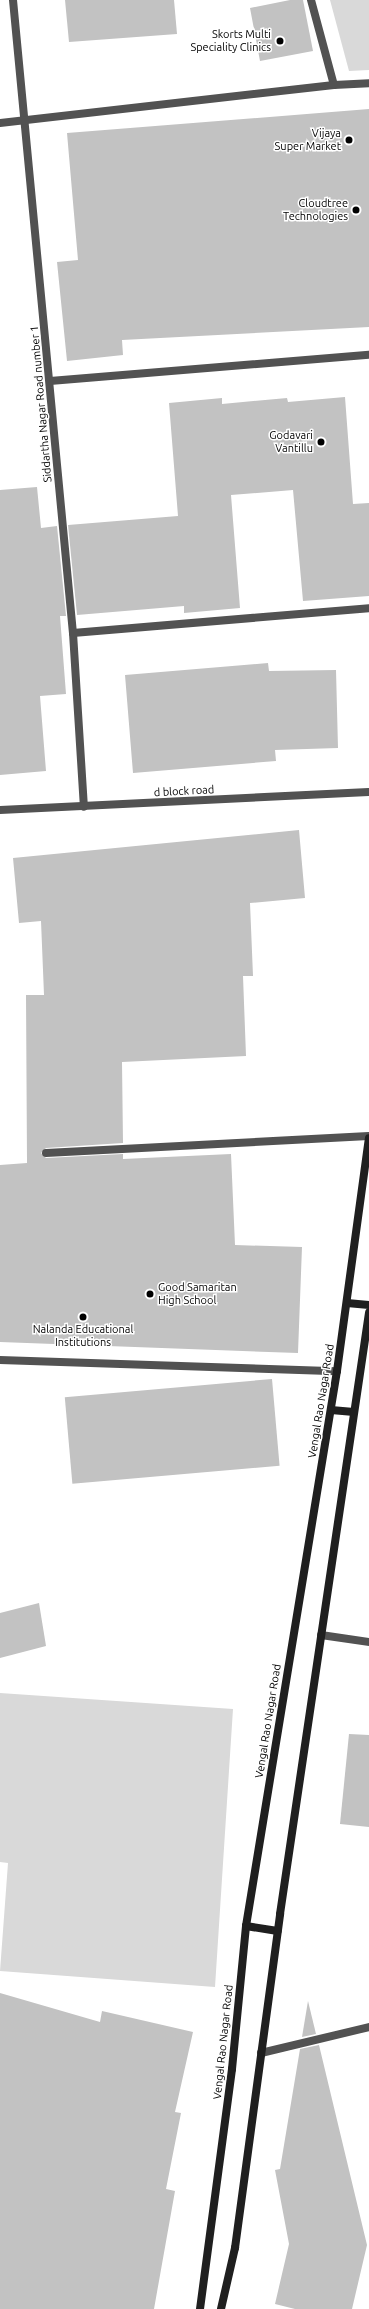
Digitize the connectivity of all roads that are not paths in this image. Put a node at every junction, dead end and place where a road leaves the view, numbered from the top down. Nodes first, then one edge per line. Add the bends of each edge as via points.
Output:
1 (13, 0) edge
2 (311, 0) edge
3 (369, 83) edge
4 (334, 85) junction
5 (26, 120) junction
6 (0, 124) edge
7 (369, 355) edge
8 (50, 381) junction
9 (369, 608) edge
10 (74, 633) junction
11 (369, 792) edge
12 (84, 807) junction
13 (0, 810) edge
14 (369, 1137) edge
15 (46, 1153) dead end
16 (346, 1303) junction
17 (369, 1305) edge
18 (369, 1313) edge
19 (0, 1360) edge
20 (337, 1371) junction
21 (331, 1410) junction
22 (354, 1412) junction
23 (321, 1635) junction
24 (369, 1642) edge
25 (246, 1926) junction
26 (278, 1930) junction
27 (369, 2027) edge
28 (261, 2053) junction
29 (200, 2309) edge
30 (221, 2309) edge

1 - 5 street, Siddartha Nagar Road number 1
2 - 4 street
3 - 4 street
4 - 5 street
5 - 6 street
5 - 8 street, Siddartha Nagar Road number 1
7 - 8 street
8 - 10 street, Siddartha Nagar Road number 1
9 - 10 street
10 - 12 street, Siddartha Nagar Road number 1
11 - 12 street, d block road
12 - 13 street, d block road
14 - 15 street
14 - 16 main road, Vengal Rao Nagar Road
16 - 17 main road
16 - 20 main road, Vengal Rao Nagar Road
18 - 22 main road
19 - 20 street
20 - 21 main road, Vengal Rao Nagar Road
21 - 22 main road
21 - 25 main road, Vengal Rao Nagar Road
22 - 23 main road
23 - 24 street
23 - 26 main road
25 - 26 main road
25 - 29 main road, Vengal Rao Nagar Road via 232,2069
26 - 28 main road
27 - 28 street
28 - 30 main road via 235,2248

